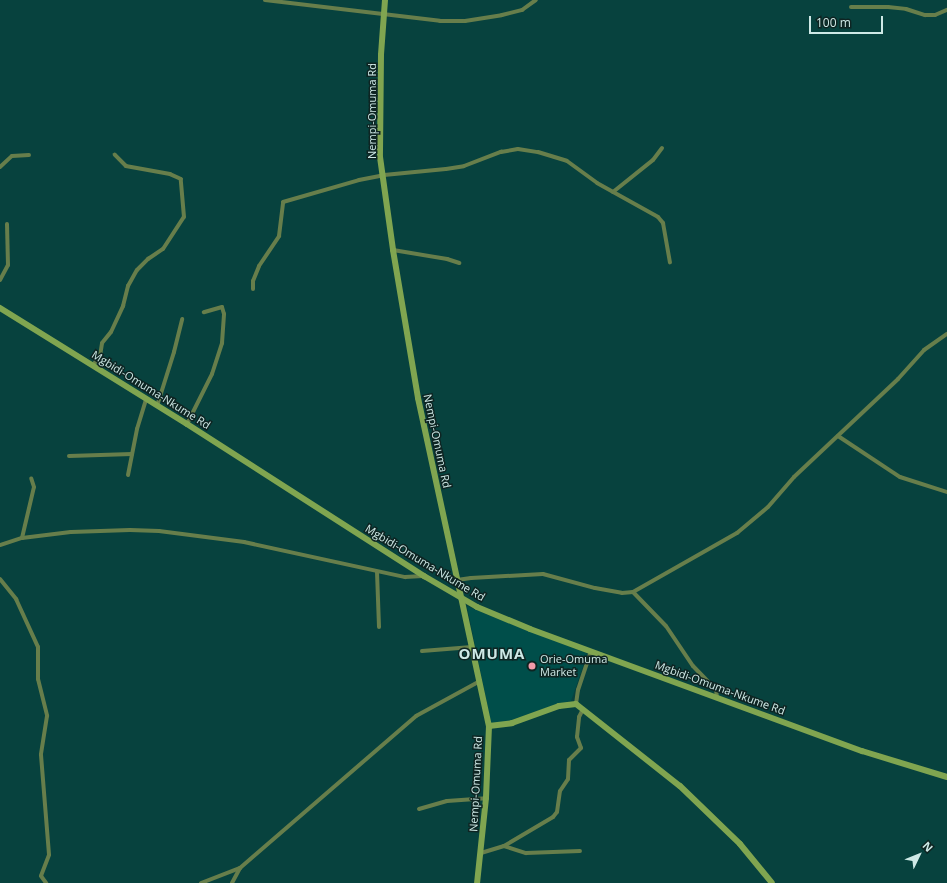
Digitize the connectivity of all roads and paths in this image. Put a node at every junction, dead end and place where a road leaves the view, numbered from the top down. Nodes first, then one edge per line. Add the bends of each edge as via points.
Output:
1 (265, 0) edge
2 (385, 0) edge
3 (536, 0) edge
4 (851, 7) dead end
5 (947, 10) edge
6 (384, 13) junction
7 (662, 148) dead end
8 (28, 155) dead end
9 (115, 155) dead end
10 (0, 167) edge
11 (384, 175) junction
12 (613, 192) junction
13 (7, 224) dead end
14 (394, 250) junction
15 (670, 262) dead end
16 (459, 263) dead end
17 (0, 280) edge
18 (253, 289) dead end
19 (0, 308) edge
20 (204, 312) dead end
21 (182, 318) dead end
22 (947, 334) edge
23 (93, 365) junction
24 (146, 399) junction
25 (157, 406) junction
26 (187, 424) junction
27 (838, 436) junction
28 (132, 454) junction
29 (69, 456) dead end
30 (128, 475) dead end
31 (31, 478) dead end
32 (947, 492) edge
33 (22, 538) junction
34 (0, 545) edge
35 (377, 572) junction
36 (424, 576) junction
37 (0, 579) edge
38 (457, 580) junction
39 (633, 592) junction
40 (462, 598) junction
41 (379, 627) dead end
42 (472, 647) junction
43 (422, 651) dead end
44 (591, 651) junction
45 (480, 681) junction
46 (717, 697) junction
47 (576, 704) junction
48 (583, 709) junction
49 (489, 726) junction
50 (947, 777) edge
51 (486, 798) junction
52 (419, 809) dead end
53 (504, 846) junction
54 (580, 851) dead end
55 (481, 853) junction
56 (240, 868) junction
57 (46, 883) edge
58 (201, 883) edge
59 (232, 883) edge
60 (477, 883) edge
61 (772, 883) edge

1 - 6 street
2 - 6 street, Nempi-Omuma Rd
3 - 6 street via 522,10 465,21 440,21
4 - 5 street via 888,7 925,15 935,15
6 - 11 street, Nempi-Omuma Rd via 380,157
7 - 12 street via 653,160
8 - 10 street via 12,156
9 - 23 street via 126,166 170,174 181,179 184,217 163,249 137,270 128,286 123,306 111,332 102,343 100,356
11 - 12 street via 446,170 518,149 561,159
11 - 14 street, Nempi-Omuma Rd
11 - 18 street via 283,202 279,236 259,266 253,281
12 - 15 street via 650,211 663,223
13 - 17 street via 8,265
14 - 16 street
14 - 38 street, Nempi-Omuma Rd via 418,398
19 - 23 street, Mgbidi-Omuma-Nkume Rd
20 - 26 street via 222,307 222,343 212,374
21 - 25 street
22 - 27 street via 924,350 898,379
23 - 24 street, Mgbidi-Omuma-Nkume Rd
24 - 25 street, Mgbidi-Omuma-Nkume Rd
24 - 28 street
25 - 26 street, Mgbidi-Omuma-Nkume Rd
26 - 36 street, Mgbidi-Omuma-Nkume Rd
27 - 32 street via 900,477
27 - 39 street via 737,533
28 - 29 street
28 - 30 street
31 - 33 street via 34,487
33 - 34 street
33 - 35 street via 71,532 159,531 244,542
35 - 36 street via 405,577
35 - 41 street
36 - 40 street, Mgbidi-Omuma-Nkume Rd
37 - 57 street via 16,599 38,647 38,679 47,716 41,755 49,855 41,876
38 - 39 street via 543,574 595,588 622,593
38 - 40 street, Nempi-Omuma Rd
39 - 46 street via 666,626 693,666 716,690
40 - 42 street, Nempi-Omuma Rd
40 - 44 street, Mgbidi-Omuma-Nkume Rd via 500,617
42 - 43 street
42 - 45 street, Nempi-Omuma Rd
44 - 46 street, Mgbidi-Omuma-Nkume Rd
44 - 47 street
45 - 49 street, Nempi-Omuma Rd
45 - 56 street via 416,716
46 - 50 street, Mgbidi-Omuma-Nkume Rd via 862,751
47 - 48 street
47 - 49 street via 558,706 512,723
48 - 53 street via 579,716 577,737 581,748 569,760 568,779 560,791 557,812 553,817
48 - 61 street via 680,786 740,844
49 - 51 street, Nempi-Omuma Rd
51 - 52 street via 447,801
51 - 55 street, Nempi-Omuma Rd
53 - 54 street via 526,853
53 - 55 street
55 - 60 street, Nempi-Omuma Rd
56 - 58 street
56 - 59 street

